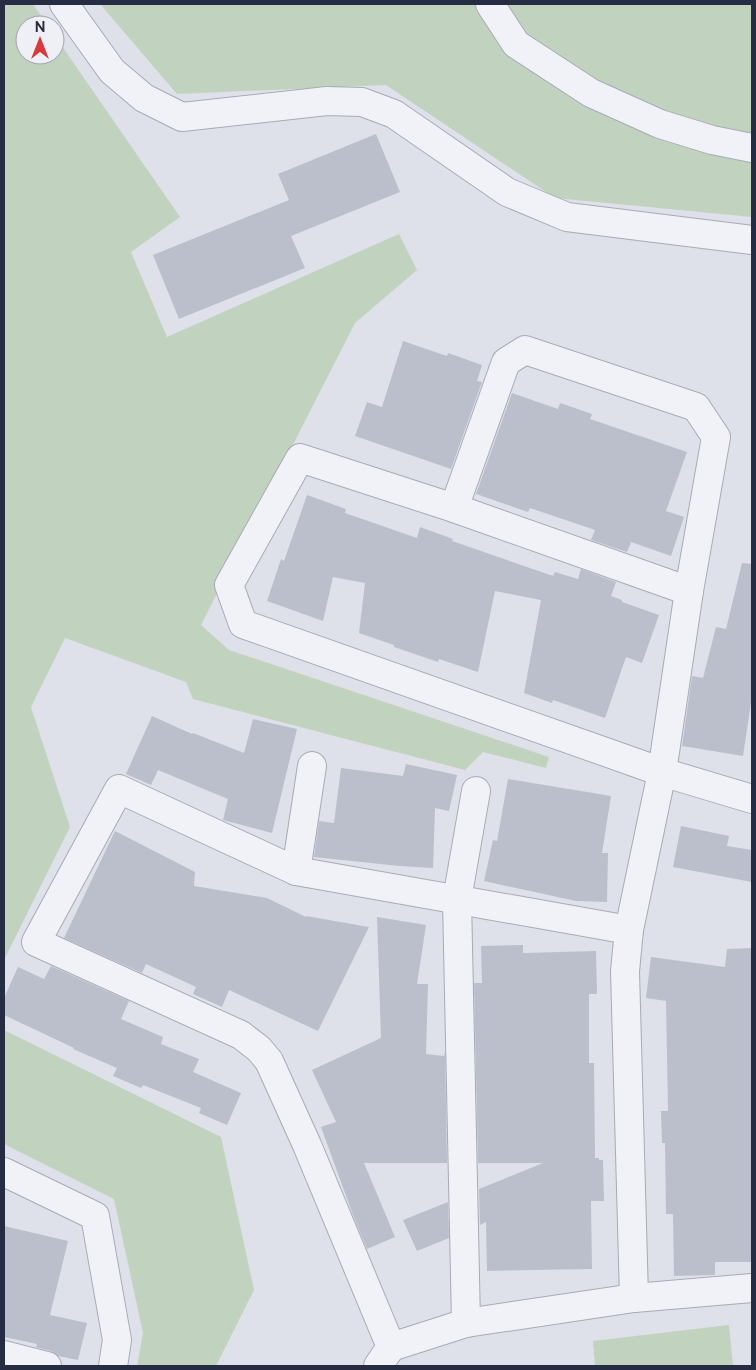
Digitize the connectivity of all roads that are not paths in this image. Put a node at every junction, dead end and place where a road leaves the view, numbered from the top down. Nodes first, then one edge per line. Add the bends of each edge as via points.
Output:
1 (64, 4) edge
2 (490, 4) edge
3 (752, 148) edge
4 (752, 240) edge
5 (454, 508) junction
6 (690, 591) junction
7 (312, 766) dead end
8 (662, 772) junction
9 (476, 791) dead end
10 (752, 799) edge
11 (296, 871) junction
12 (456, 899) junction
13 (629, 930) junction
14 (4, 1172) edge
15 (752, 1288) edge
16 (634, 1298) junction
17 (466, 1323) junction
18 (4, 1355) edge
19 (384, 1356) edge
20 (47, 1366) edge
21 (113, 1366) edge

1 - 4 street via 112,71 144,98 182,116 327,101 362,102 394,114 507,192 567,217
2 - 3 street via 516,44 591,93 660,124
5 - 6 street
5 - 6 street via 506,362 525,350 696,407 716,437
5 - 8 street via 300,458 229,585 243,624
6 - 8 street
7 - 11 street
8 - 10 street
8 - 13 street
9 - 12 street
11 - 12 street
11 - 19 street via 119,789 36,942 241,1035 259,1049 269,1061 307,1145
12 - 13 street
12 - 17 street
13 - 16 street via 625,971
14 - 21 street via 95,1216 117,1340
15 - 16 street
16 - 17 street
17 - 19 street
18 - 20 street

